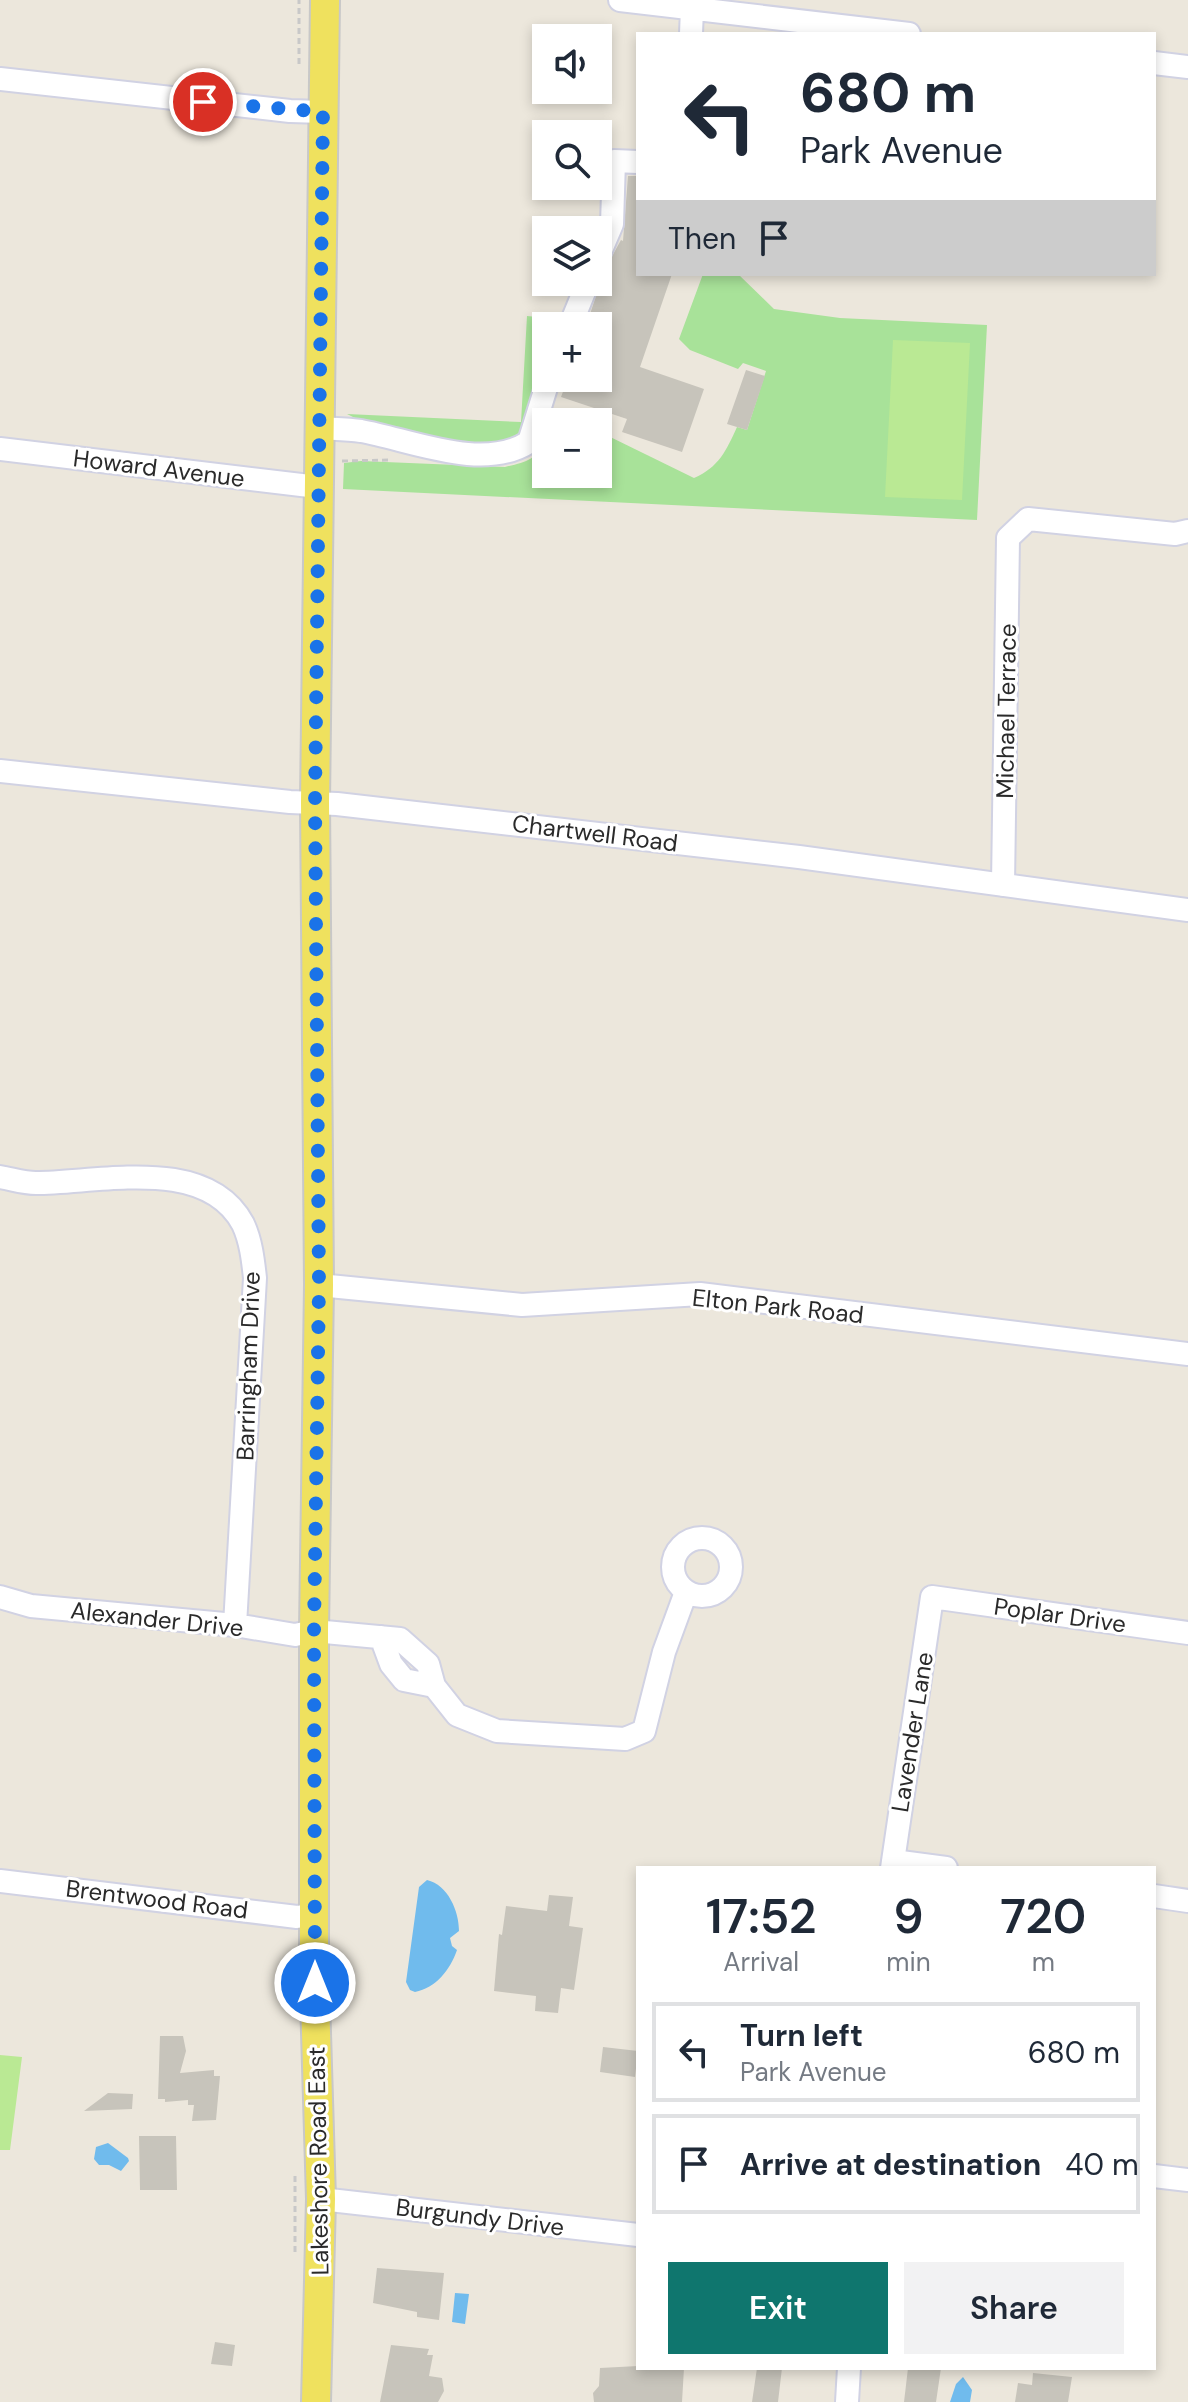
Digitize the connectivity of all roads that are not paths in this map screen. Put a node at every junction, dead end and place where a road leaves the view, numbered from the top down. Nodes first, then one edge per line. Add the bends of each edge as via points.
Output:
1 (325, 0) edge
2 (620, 0) edge
3 (692, 8) junction
4 (691, 32) edge
5 (892, 32) edge
6 (1156, 63) edge
7 (1188, 67) edge
8 (0, 79) edge
9 (323, 112) junction
10 (636, 162) edge
11 (612, 224) edge
12 (545, 392) edge
13 (318, 428) junction
14 (0, 449) edge
15 (318, 487) junction
16 (1188, 531) edge
17 (0, 771) edge
18 (315, 802) junction
19 (1003, 885) junction
20 (1188, 910) edge
21 (0, 1177) edge
22 (319, 1285) junction
23 (1188, 1354) edge
24 (686, 1592) dead end
25 (0, 1597) edge
26 (932, 1597) joint
27 (235, 1625) junction
28 (314, 1631) junction
29 (1188, 1633) edge
30 (892, 1864) edge
31 (919, 1866) edge
32 (0, 1881) edge
33 (1156, 1896) edge
34 (1188, 1901) edge
35 (315, 1914) junction
36 (1156, 2176) edge
37 (1188, 2180) edge
38 (321, 2199) junction
39 (636, 2235) edge
40 (849, 2370) edge
41 (316, 2402) edge
42 (847, 2402) edge

1 - 9 main road, Lakeshore Road East
2 - 3 street
3 - 4 street
3 - 5 street
6 - 7 street
8 - 9 street
9 - 13 main road, Lakeshore Road East
10 - 11 street via 614,161
12 - 13 street via 529,442 507,452 444,451 357,430
13 - 15 main road, Lakeshore Road East
14 - 15 street, Howard Avenue
15 - 18 main road, Lakeshore Road East
16 - 19 street, Michael Terrace via 1028,519 1008,538
17 - 18 street, Chartwell Road
18 - 19 street, Chartwell Road
18 - 22 main road, Lakeshore Road East
19 - 20 street, Chartwell Road
21 - 27 street, Barringham Drive via 33,1184 177,1180 221,1200 244,1225 255,1278
22 - 23 street, Elton Park Road via 522,1305 700,1294
22 - 28 main road, Lakeshore Road East
24 - 28 street, Alexander Drive via 644,1731 625,1739 497,1731 457,1715 434,1686 428,1664 400,1639
25 - 27 street, Alexander Drive via 31,1606
26 - 29 street, Poplar Drive
26 - 30 street, Lavender Lane
27 - 28 street, Alexander Drive via 295,1635
28 - 35 main road, Lakeshore Road East
30 - 31 street
32 - 35 street, Brentwood Road via 297,1917
33 - 34 street
35 - 38 main road, Lakeshore Road East
36 - 37 street
38 - 39 street, Burgundy Drive
38 - 41 main road, Lakeshore Road East
40 - 42 street

